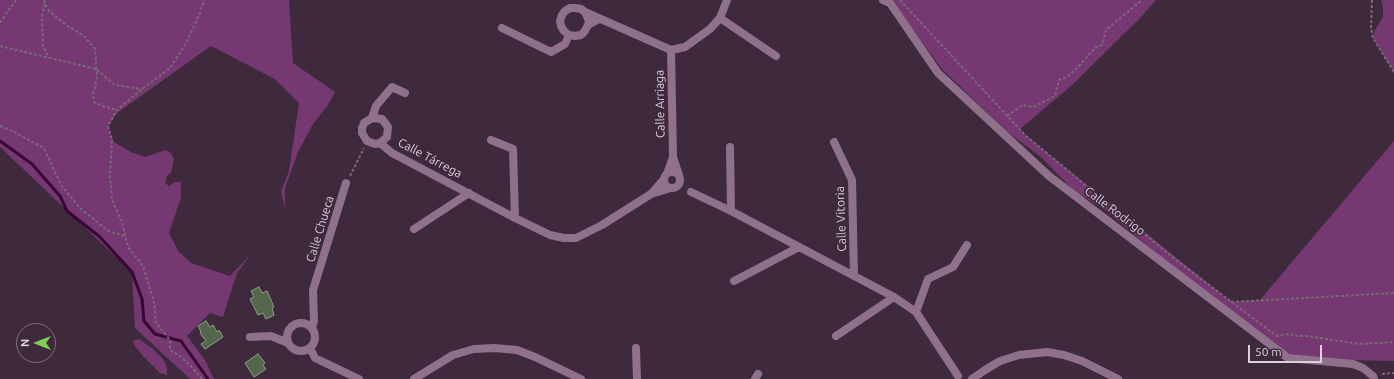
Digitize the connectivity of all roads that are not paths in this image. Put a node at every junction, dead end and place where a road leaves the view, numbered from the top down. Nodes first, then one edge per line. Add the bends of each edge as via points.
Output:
1 (728, 0) edge
2 (883, 0) edge
3 (585, 12) junction
4 (720, 18) junction
5 (598, 19) junction
6 (588, 25) junction
7 (502, 28) dead end
8 (569, 35) junction
9 (671, 50) junction
10 (776, 56) dead end
11 (405, 93) dead end
12 (372, 118) junction
13 (491, 140) dead end
14 (834, 142) dead end
15 (380, 144) junction
16 (730, 147) dead end
17 (673, 157) junction
18 (666, 176) junction
19 (680, 176) junction
20 (346, 183) road end
21 (673, 188) junction
22 (690, 192) junction
23 (469, 193) junction
24 (651, 194) junction
25 (731, 211) junction
26 (515, 218) junction
27 (414, 229) dead end
28 (967, 244) dead end
29 (799, 247) junction
30 (854, 276) junction
31 (734, 281) dead end
32 (894, 297) junction
33 (916, 312) junction
34 (312, 328) junction
35 (836, 336) dead end
36 (250, 337) dead end
37 (288, 343) junction
38 (310, 348) junction
39 (636, 348) dead end
40 (957, 377) edge
41 (359, 379) edge
42 (414, 379) edge
43 (580, 379) edge
44 (637, 379) edge
45 (972, 379) edge
46 (1118, 379) edge
47 (1374, 379) edge

1 - 4 street
2 - 47 street, Calle Rodrigo via 890,3 938,73 1049,176 1288,358 1353,364 1363,368
3 - 5 street
3 - 6 street
3 - 8 street via 570,8 562,15 561,26
4 - 9 street via 710,29 685,47
4 - 10 street
5 - 6 street
5 - 9 street
6 - 8 street via 581,34
7 - 8 street via 551,52 565,44
9 - 17 street, Calle Arriaga
11 - 12 street via 392,87 376,106
12 - 15 street, Calle Tárrega via 382,119 388,127 387,137
12 - 15 street, Calle Tárrega via 364,123 362,133 371,144
13 - 26 street via 513,149
14 - 30 street, Calle Vitoria via 852,180
15 - 23 street, Calle Tárrega via 392,153
16 - 25 street
17 - 18 street, Calle Arriaga
17 - 19 street, Calle Arriaga
18 - 19 street via 672,172
18 - 21 street via 665,185
18 - 24 street, Calle Tárrega
19 - 21 street via 680,184
19 - 22 street, Calle Vitoria
20 - 34 street, Calle Chueca via 313,290
21 - 22 street, Calle Vitoria
21 - 24 street, Calle Tárrega
22 - 25 street, Calle Vitoria
23 - 26 street, Calle Tárrega
23 - 27 street, Calle Tárrega
24 - 26 street, Calle Tárrega via 576,238 550,235
25 - 29 street, Calle Vitoria
28 - 33 street via 953,267 928,279
29 - 30 street, Calle Vitoria
29 - 31 street
30 - 32 street, Calle Vitoria
32 - 33 street, Calle Vitoria
32 - 35 street
33 - 40 street, Calle Vitoria
34 - 37 street via 304,323 294,325 287,333
34 - 38 street, Calle Chueca via 316,339
36 - 37 street via 271,336
37 - 38 street via 300,352
38 - 41 street via 315,358
39 - 44 street
40 - 45 street via 964,374
42 - 43 street via 453,356 474,349 494,348 517,350
45 - 46 street via 1000,361 1019,355 1047,352 1082,361

